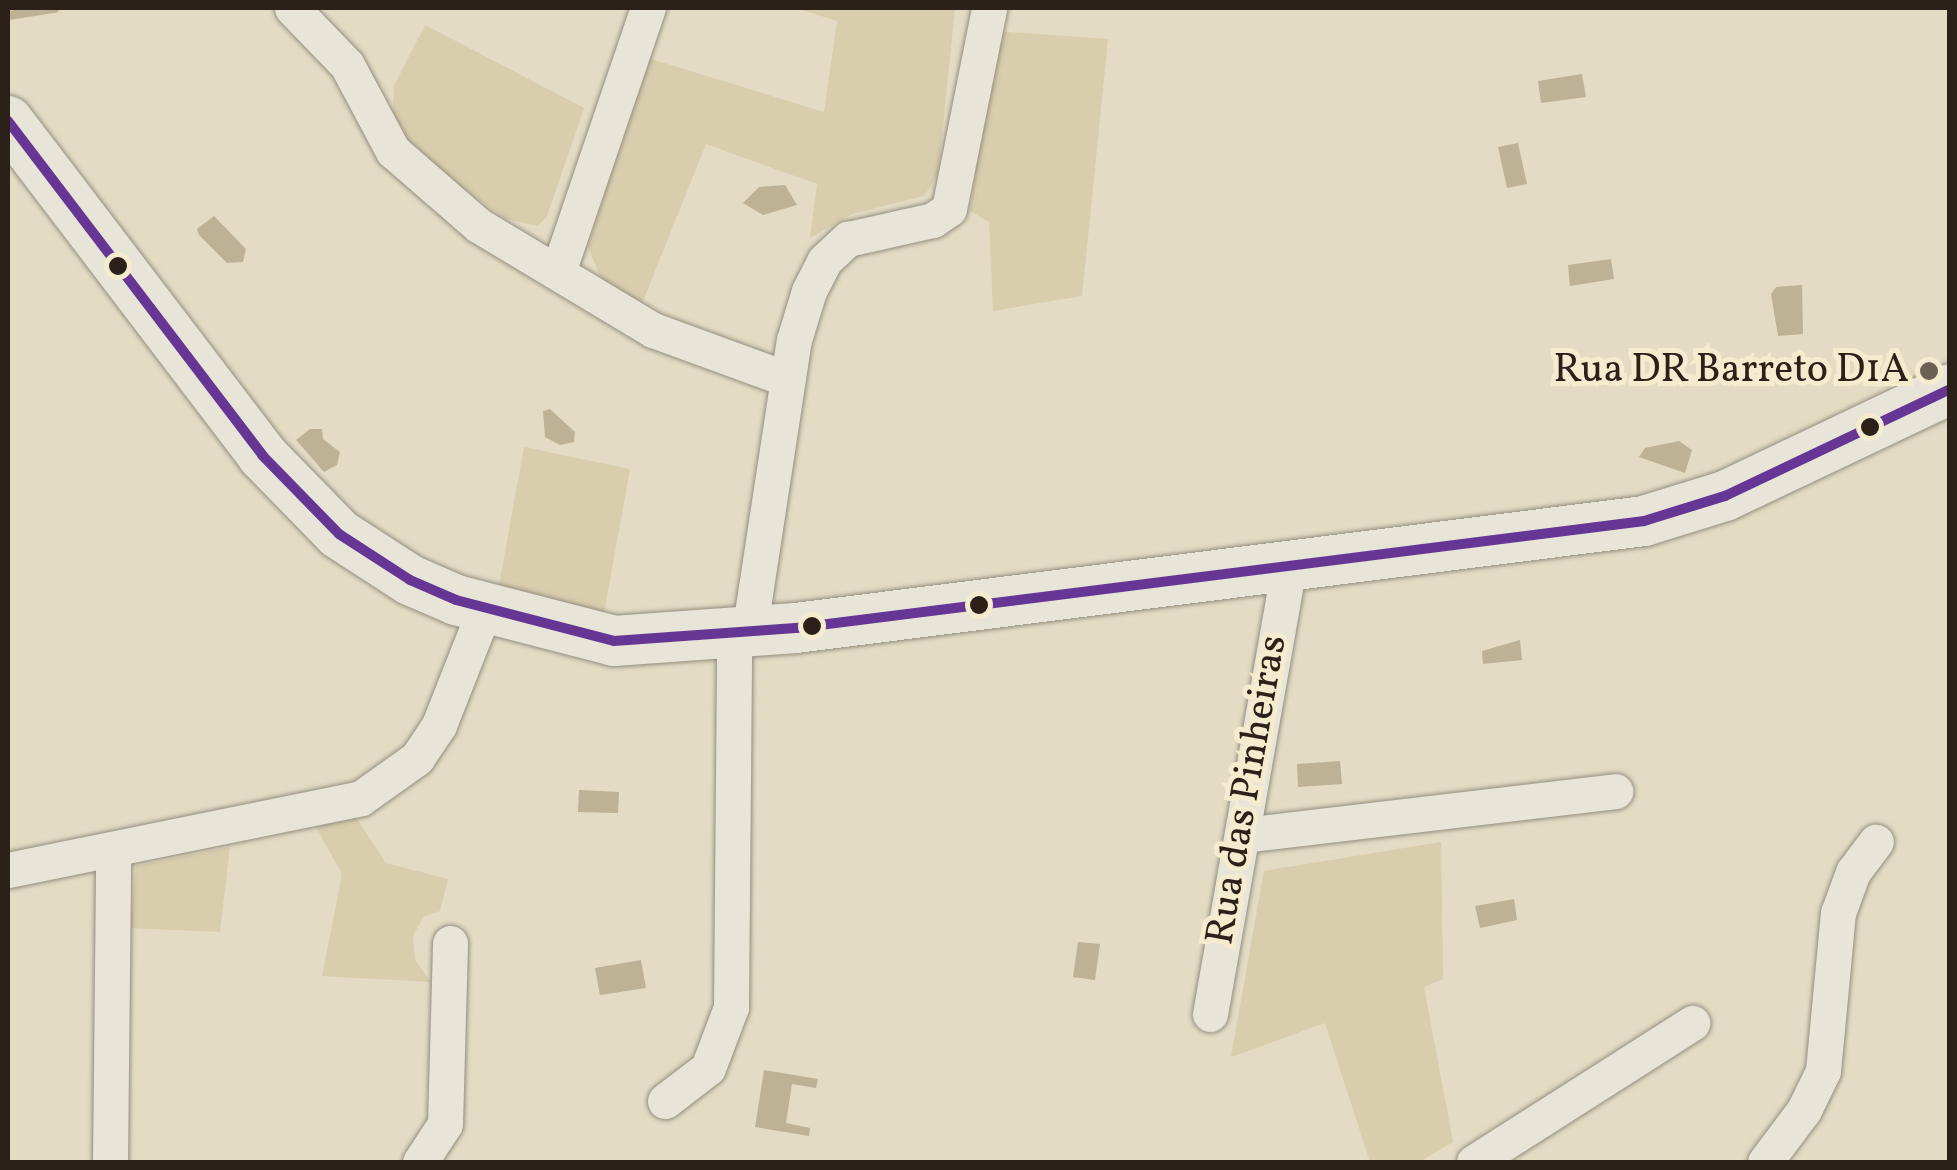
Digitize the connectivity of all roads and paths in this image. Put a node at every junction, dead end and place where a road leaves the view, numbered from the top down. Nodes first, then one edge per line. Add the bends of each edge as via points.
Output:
1 (292, 8) edge
2 (648, 8) edge
3 (989, 8) edge
4 (8, 121) edge
5 (558, 272) junction
6 (787, 380) junction
7 (1950, 389) edge
8 (1289, 566) junction
9 (484, 611) junction
10 (742, 634) junction
11 (1615, 790) dead end
12 (1242, 835) junction
13 (1876, 842) dead end
14 (112, 850) junction
15 (8, 870) edge
16 (450, 943) dead end
17 (1210, 1014) dead end
18 (1692, 1023) dead end
19 (665, 1101) dead end
20 (110, 1162) edge
21 (420, 1162) edge
22 (1474, 1162) edge
23 (1765, 1162) edge

1 - 5 street via 347,66 392,151 478,225
2 - 5 street
3 - 6 street via 956,198 933,220 848,239 836,248 809,291
4 - 9 street via 288,486 383,565
5 - 6 street via 674,341
6 - 10 street
7 - 8 street via 1681,511 1591,530
8 - 10 street
8 - 12 street, Rua das Pinheiras
9 - 10 street via 614,641
9 - 14 street via 439,725 417,758 361,798
10 - 19 street via 731,1007 708,1068
11 - 12 street
12 - 17 street, Rua das Pinheiras
13 - 23 street via 1852,872 1838,913 1822,1071 1804,1110
14 - 15 street
14 - 20 street
16 - 21 street via 445,1124
18 - 22 street

